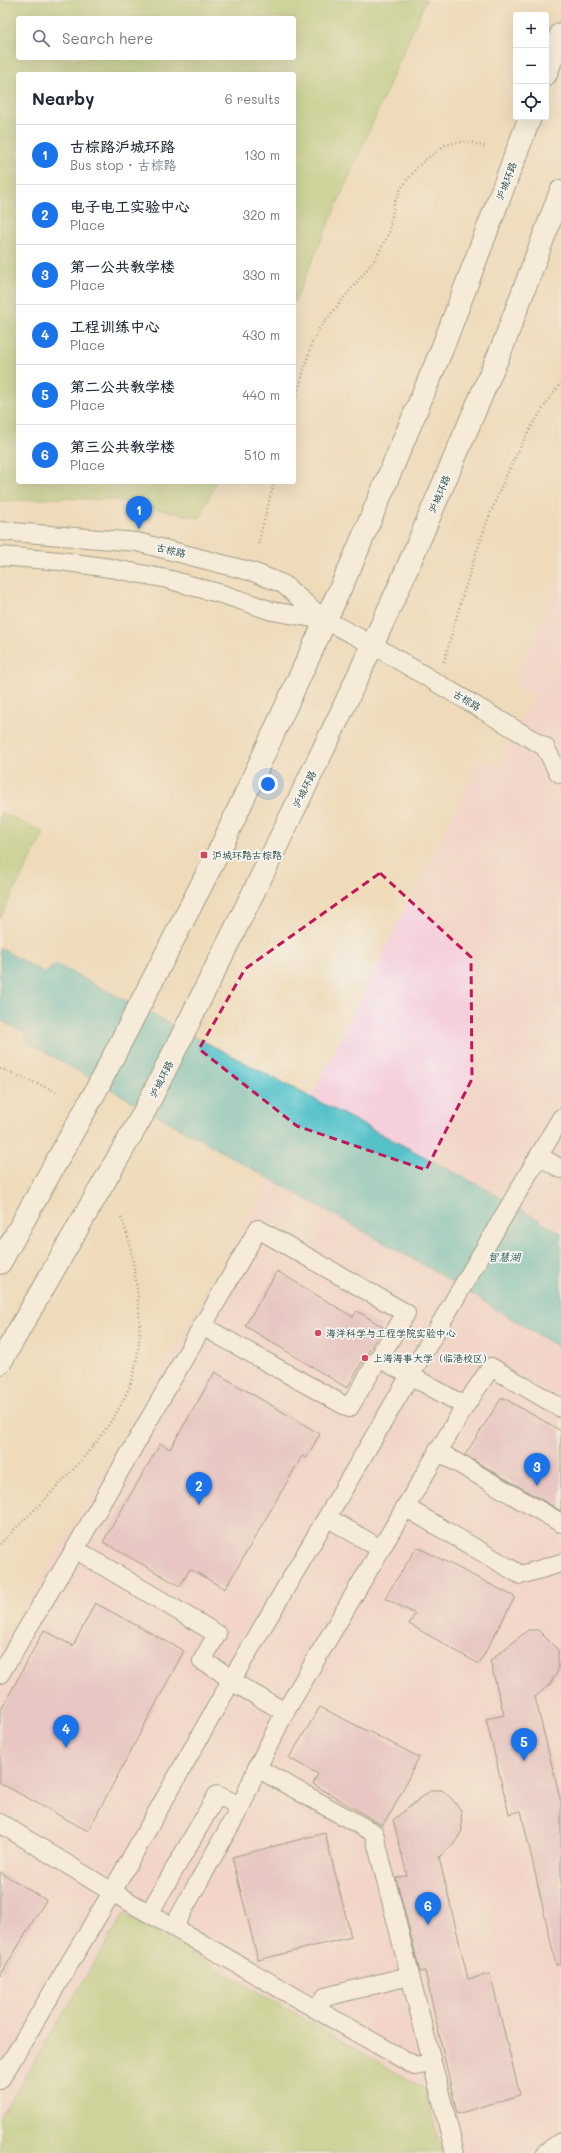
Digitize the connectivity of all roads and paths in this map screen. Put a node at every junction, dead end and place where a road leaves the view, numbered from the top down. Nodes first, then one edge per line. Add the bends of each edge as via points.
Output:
1 (561, 34) edge
2 (549, 66) edge
3 (561, 70) edge
4 (549, 77) edge
5 (529, 120) edge
6 (486, 147) dead end
7 (561, 191) edge
8 (561, 382) edge
9 (296, 398) edge
10 (273, 484) edge
11 (0, 531) edge
12 (258, 544) dead end
13 (0, 556) edge
14 (325, 620) junction
15 (373, 645) junction
16 (444, 662) dead end
17 (553, 746) edge
18 (561, 774) edge
19 (0, 1069) edge
20 (57, 1092) dead end
21 (561, 1118) edge
22 (539, 1156) junction
23 (561, 1169) edge
24 (121, 1218) dead end
25 (0, 1263) edge
26 (202, 1326) junction
27 (379, 1358) junction
28 (0, 1363) edge
29 (410, 1376) junction
30 (464, 1406) junction
31 (561, 1408) edge
32 (437, 1451) junction
33 (405, 1506) junction
34 (328, 1518) junction
35 (561, 1523) edge
36 (0, 1544) edge
37 (379, 1548) junction
38 (75, 1549) junction
39 (561, 1563) edge
40 (0, 1674) edge
41 (231, 1681) junction
42 (284, 1712) junction
43 (257, 1768) junction
44 (241, 1806) junction
45 (0, 1823) edge
46 (112, 1892) junction
47 (150, 1912) junction
48 (174, 1926) junction
49 (409, 1976) junction
50 (317, 2009) junction
51 (431, 2063) junction
52 (0, 2080) edge
53 (561, 2142) edge
54 (455, 2153) edge
55 (545, 2153) edge

1 - 2 main road
3 - 4 main road
5 - 14 main road, 沪城环路 via 442,349 352,563
6 - 9 path via 470,142 445,145 420,165 401,188 394,204 389,233 376,258 319,329 310,345
7 - 15 main road, 沪城环路 via 503,345
8 - 16 path via 516,455 488,516 470,568
10 - 12 path
11 - 14 street, 古棕路 via 137,542 253,572 283,584
13 - 14 street, 古棕路 via 110,568 174,581 272,611
14 - 15 street, 古棕路
14 - 25 main road, 沪城环路 via 222,845 94,1094
15 - 17 street, 古棕路
15 - 28 main road, 沪城环路 via 272,857 142,1116
17 - 18 street via 558,772
19 - 20 path
21 - 22 street
22 - 23 street
22 - 29 street
24 - 36 path via 128,1233 140,1307 139,1345 130,1385 109,1424 79,1462
26 - 27 street via 349,1408
26 - 27 street via 258,1229 406,1313
26 - 38 street
27 - 29 street
29 - 30 street
29 - 34 street
30 - 31 street via 491,1367
30 - 32 street
32 - 33 street
32 - 35 street
33 - 37 street
33 - 39 street via 521,1575
34 - 37 street
34 - 41 street
37 - 42 street
38 - 40 street
38 - 41 street via 217,1634 202,1661
41 - 42 street
41 - 46 street
42 - 43 street
43 - 44 street
43 - 49 street via 374,1833
44 - 47 street via 217,1795
44 - 48 street
45 - 46 street
46 - 47 street
46 - 52 street
47 - 48 street
48 - 50 street
49 - 50 street via 325,1997
49 - 51 street
50 - 51 street via 415,2066
51 - 54 street
53 - 55 street

